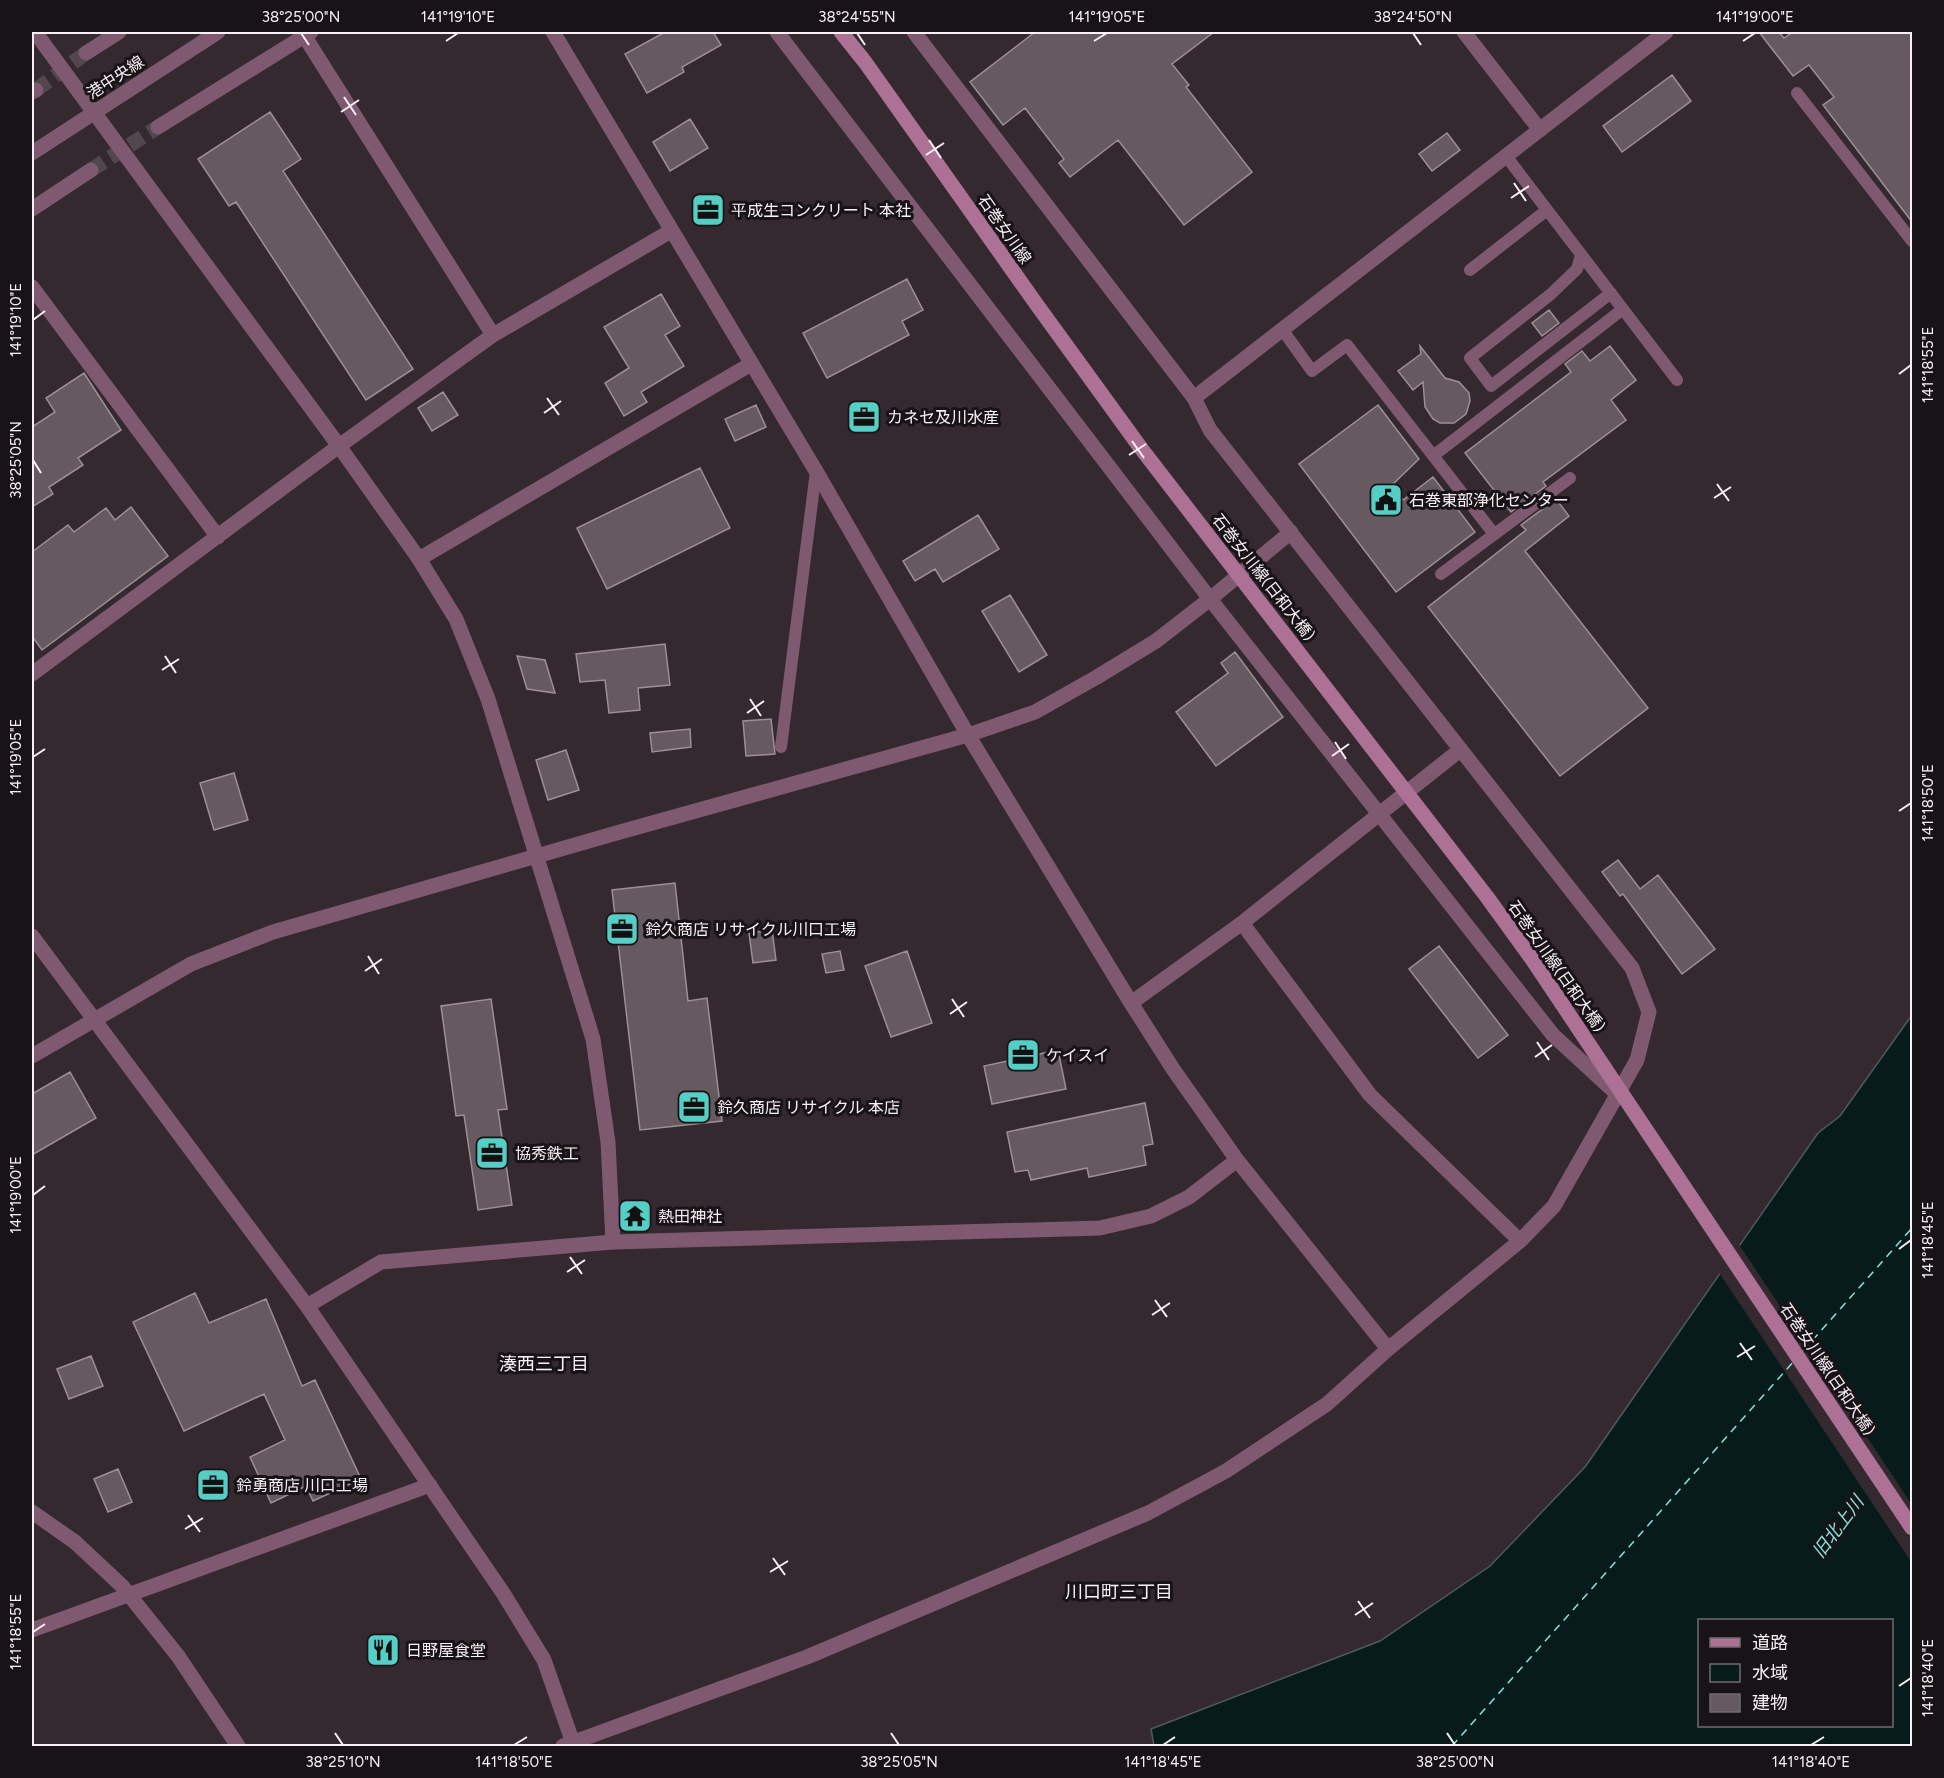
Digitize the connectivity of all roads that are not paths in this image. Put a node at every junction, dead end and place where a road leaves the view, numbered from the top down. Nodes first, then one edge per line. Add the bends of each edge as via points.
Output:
1 (36, 32) edge
2 (119, 32) edge
3 (218, 32) edge
4 (553, 32) edge
5 (777, 32) edge
6 (841, 32) edge
7 (914, 32) edge
8 (1464, 32) edge
9 (1666, 32) edge
10 (309, 34) edge
11 (86, 53) tunnel mouth
12 (1797, 93) dead end
13 (95, 111) junction
14 (158, 127) tunnel mouth
15 (1539, 130) junction
16 (32, 153) edge
17 (1506, 156) junction
18 (91, 170) tunnel mouth
19 (32, 209) edge
20 (1547, 210) junction
21 (671, 231) junction
22 (1912, 241) edge
23 (1581, 255) junction
24 (1470, 270) dead end
25 (32, 287) edge
26 (1611, 293) junction
27 (1623, 309) junction
28 (1282, 329) junction
29 (493, 335) junction
30 (751, 364) junction
31 (1677, 380) dead end
32 (1194, 398) junction
33 (339, 446) junction
34 (1140, 447) joint
35 (1433, 456) junction
36 (816, 471) junction
37 (1570, 478) dead end
38 (1291, 532) junction
39 (1494, 534) junction
40 (218, 537) junction
41 (419, 559) junction
42 (1441, 574) dead end
43 (1210, 599) junction
44 (32, 674) edge
45 (968, 735) junction
46 (781, 747) dead end
47 (1460, 750) junction
48 (1379, 813) junction
49 (537, 856) junction
50 (1242, 923) junction
51 (32, 936) edge
52 (1131, 1003) junction
53 (94, 1019) junction
54 (32, 1056) edge
55 (1617, 1094) junction
56 (1237, 1160) junction
57 (1520, 1241) junction
58 (613, 1242) junction
59 (307, 1306) junction
60 (1388, 1349) junction
61 (430, 1485) junction
62 (32, 1512) edge
63 (1912, 1528) edge
64 (32, 1630) edge
65 (568, 1745) edge
66 (238, 1746) edge

1 - 13 street
2 - 11 street
3 - 13 street, 港中央線
4 - 21 street
5 - 43 street
6 - 34 main road, 石巻女川線
7 - 32 street
8 - 15 street
9 - 15 street
10 - 14 street
10 - 29 street
12 - 22 lane
13 - 16 street, 港中央線
13 - 33 street
15 - 17 street
17 - 20 lane
17 - 28 street
18 - 19 street
20 - 23 lane
20 - 24 lane
21 - 29 street
21 - 30 street
23 - 26 lane
23 - 26 lane via 1577,269 1551,294 1470,358 1491,386
25 - 40 street
26 - 27 lane
27 - 31 lane
27 - 35 lane
28 - 32 street
28 - 35 lane via 1312,371 1347,345
29 - 33 street
30 - 36 street
30 - 41 street
32 - 38 street via 1210,429
33 - 40 street
33 - 41 street
34 - 63 main road, 石巻女川線(日和大橋), bridge via 1526,950
35 - 39 lane
36 - 45 street
36 - 46 lane
37 - 39 lane
38 - 43 street
38 - 47 street
39 - 42 lane
40 - 44 street
41 - 49 street via 456,619 488,699
43 - 45 street via 1156,641 1087,683 1035,712
43 - 48 street
45 - 49 street
45 - 52 street
47 - 48 street
47 - 55 street via 1632,968 1649,1012 1637,1060
48 - 50 street
48 - 55 street via 1553,1035
49 - 53 street via 273,932 191,964
49 - 58 street via 593,1039 609,1142
50 - 52 street
50 - 57 street via 1370,1095
51 - 53 street
52 - 56 street
53 - 54 street
53 - 59 street
55 - 57 street via 1554,1206
56 - 58 street via 1189,1197 1151,1216 1100,1228
56 - 60 street
57 - 60 street
58 - 59 street via 381,1262
59 - 61 street
60 - 65 street via 1327,1404 1226,1471 1148,1513 807,1658
61 - 64 street
61 - 65 street via 544,1660
62 - 66 street, bridge via 75,1542 122,1586 178,1656

